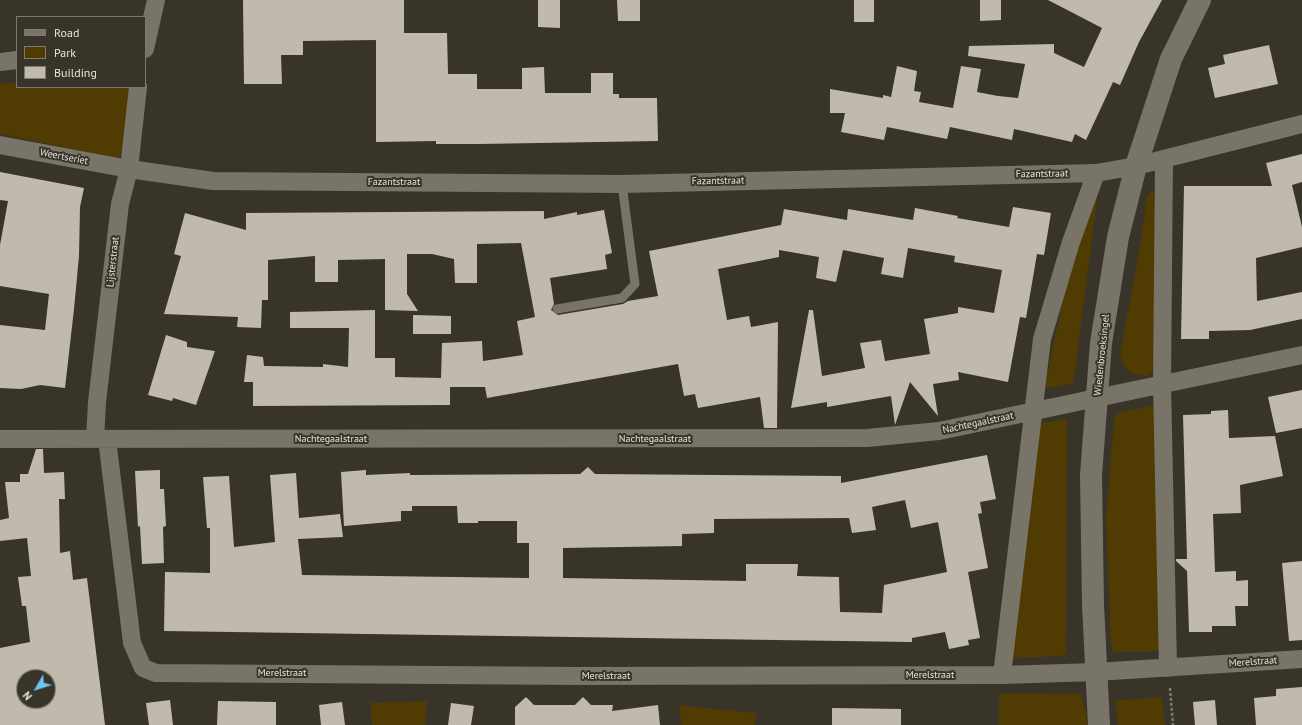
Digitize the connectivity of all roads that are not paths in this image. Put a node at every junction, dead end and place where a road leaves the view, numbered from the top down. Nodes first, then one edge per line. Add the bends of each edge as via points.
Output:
1 (156, 0) edge
2 (1200, 0) edge
3 (146, 45) edge
4 (16, 60) edge
5 (0, 62) edge
6 (138, 88) edge
7 (1302, 124) edge
8 (0, 145) edge
9 (1164, 159) junction
10 (1136, 166) junction
11 (129, 169) junction
12 (1096, 173) junction
13 (622, 184) junction
14 (557, 309) dead end
15 (1302, 355) edge
16 (1162, 384) junction
17 (1098, 398) junction
18 (1034, 411) junction
19 (0, 439) edge
20 (101, 439) junction
21 (1302, 659) edge
22 (1168, 668) junction
23 (1096, 672) junction
24 (1002, 675) junction
25 (1099, 725) edge

1 - 3 street
2 - 10 street, Wiedenbroeksingel via 1171,59
4 - 5 street
6 - 11 street, Lijsterstraat
7 - 9 street, Fazantstraat
8 - 11 street, Weertseriet
9 - 10 street, Fazantstraat
9 - 16 street
10 - 12 street, Fazantstraat
10 - 17 street, Wiedenbroeksingel via 1118,237 1101,343
11 - 13 street, Fazantstraat via 213,181
11 - 20 street, Lijsterstraat via 120,204 97,402
12 - 13 street, Fazantstraat
12 - 18 street via 1071,242 1042,339
13 - 14 lane via 635,284 622,298
15 - 16 street, Nachtegaalstraat
16 - 17 street, Nachtegaalstraat
16 - 22 street
17 - 18 street, Nachtegaalstraat
17 - 23 street, Wiedenbroeksingel via 1091,476
18 - 20 street, Nachtegaalstraat via 939,431 867,438
18 - 24 street
19 - 20 street, Nachtegaalstraat
20 - 24 street, Merelstraat via 132,643 143,668 156,672 572,676
21 - 22 street, Merelstraat
22 - 23 street, Merelstraat
23 - 24 street, Merelstraat
23 - 25 street, Wiedenbroeksingel

